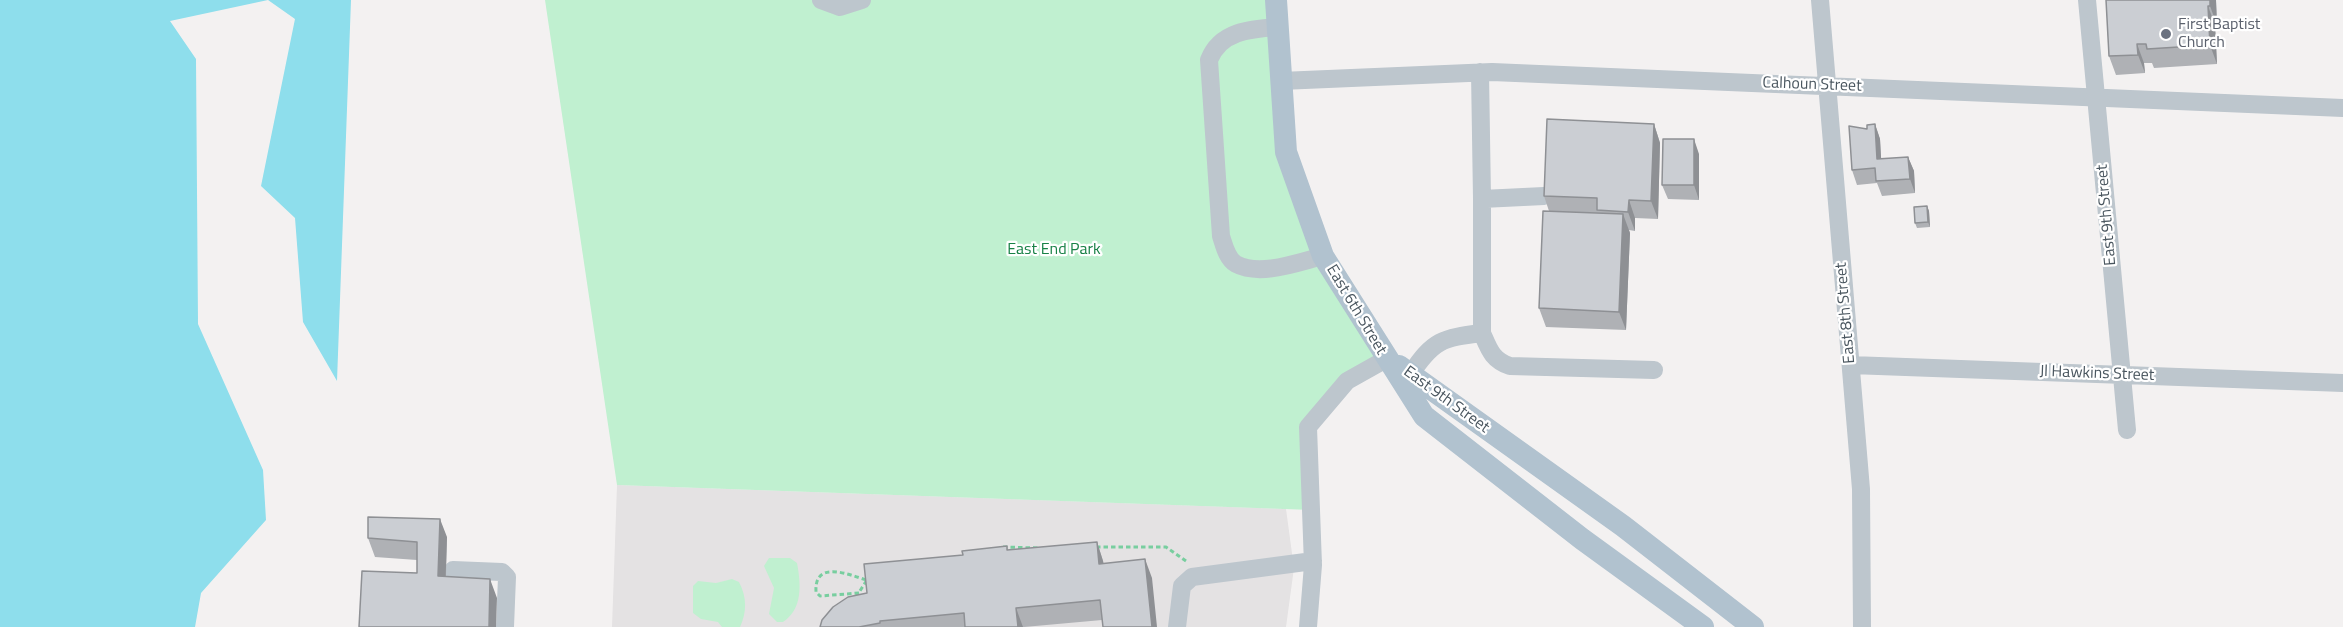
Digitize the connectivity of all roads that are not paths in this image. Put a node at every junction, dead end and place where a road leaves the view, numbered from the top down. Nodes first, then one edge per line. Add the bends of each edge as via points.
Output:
1 (820, 0) edge
2 (862, 0) edge
3 (1276, 0) edge
4 (1820, 0) edge
5 (2087, 0) edge
6 (1278, 27) junction
7 (1480, 72) junction
8 (1281, 81) junction
9 (1827, 86) junction
10 (2096, 98) junction
11 (2343, 108) edge
12 (1544, 196) edge
13 (1482, 199) junction
14 (1323, 256) junction
15 (1482, 333) junction
16 (1388, 358) junction
17 (1851, 365) junction
18 (1654, 370) dead end
19 (2122, 374) junction
20 (1410, 375) junction
21 (2343, 383) edge
22 (2127, 430) dead end
23 (1313, 561) junction
24 (453, 570) dead end
25 (505, 627) edge
26 (1177, 627) edge
27 (1308, 627) edge
28 (1703, 627) edge
29 (1753, 627) edge
30 (1862, 627) edge

1 - 2 street via 840,7
3 - 6 main road, East 6th Street
4 - 9 street, East 8th Street
5 - 10 street, East 9th Street
6 - 8 main road, East 6th Street
6 - 14 street via 1233,34 1222,40 1209,60 1221,236 1234,264 1250,269
7 - 8 street, Calhoun Street
7 - 9 street, Calhoun Street
7 - 13 street
8 - 14 main road, East 6th Street via 1286,152
9 - 10 street, Calhoun Street
9 - 17 street, East 8th Street
10 - 11 street, Calhoun Street
10 - 19 street, East 9th Street
12 - 13 street
13 - 15 street
14 - 16 main road, East 6th Street
15 - 18 street via 1490,352 1510,366
15 - 20 street via 1448,337 1435,343
16 - 20 main road, East 9th Street
16 - 23 street, East 6th Street via 1347,381 1308,427
16 - 28 main road, East 9th Street via 1424,416
17 - 19 street, Jl Hawkins Street
17 - 30 street, East 8th Street via 1861,489
19 - 21 street, Jl Hawkins Street
19 - 22 street, East 9th Street
20 - 29 main road, East 9th Street via 1623,526
23 - 26 street via 1192,577 1182,586
23 - 27 street, East 6th Street
24 - 25 street via 502,572 507,577

